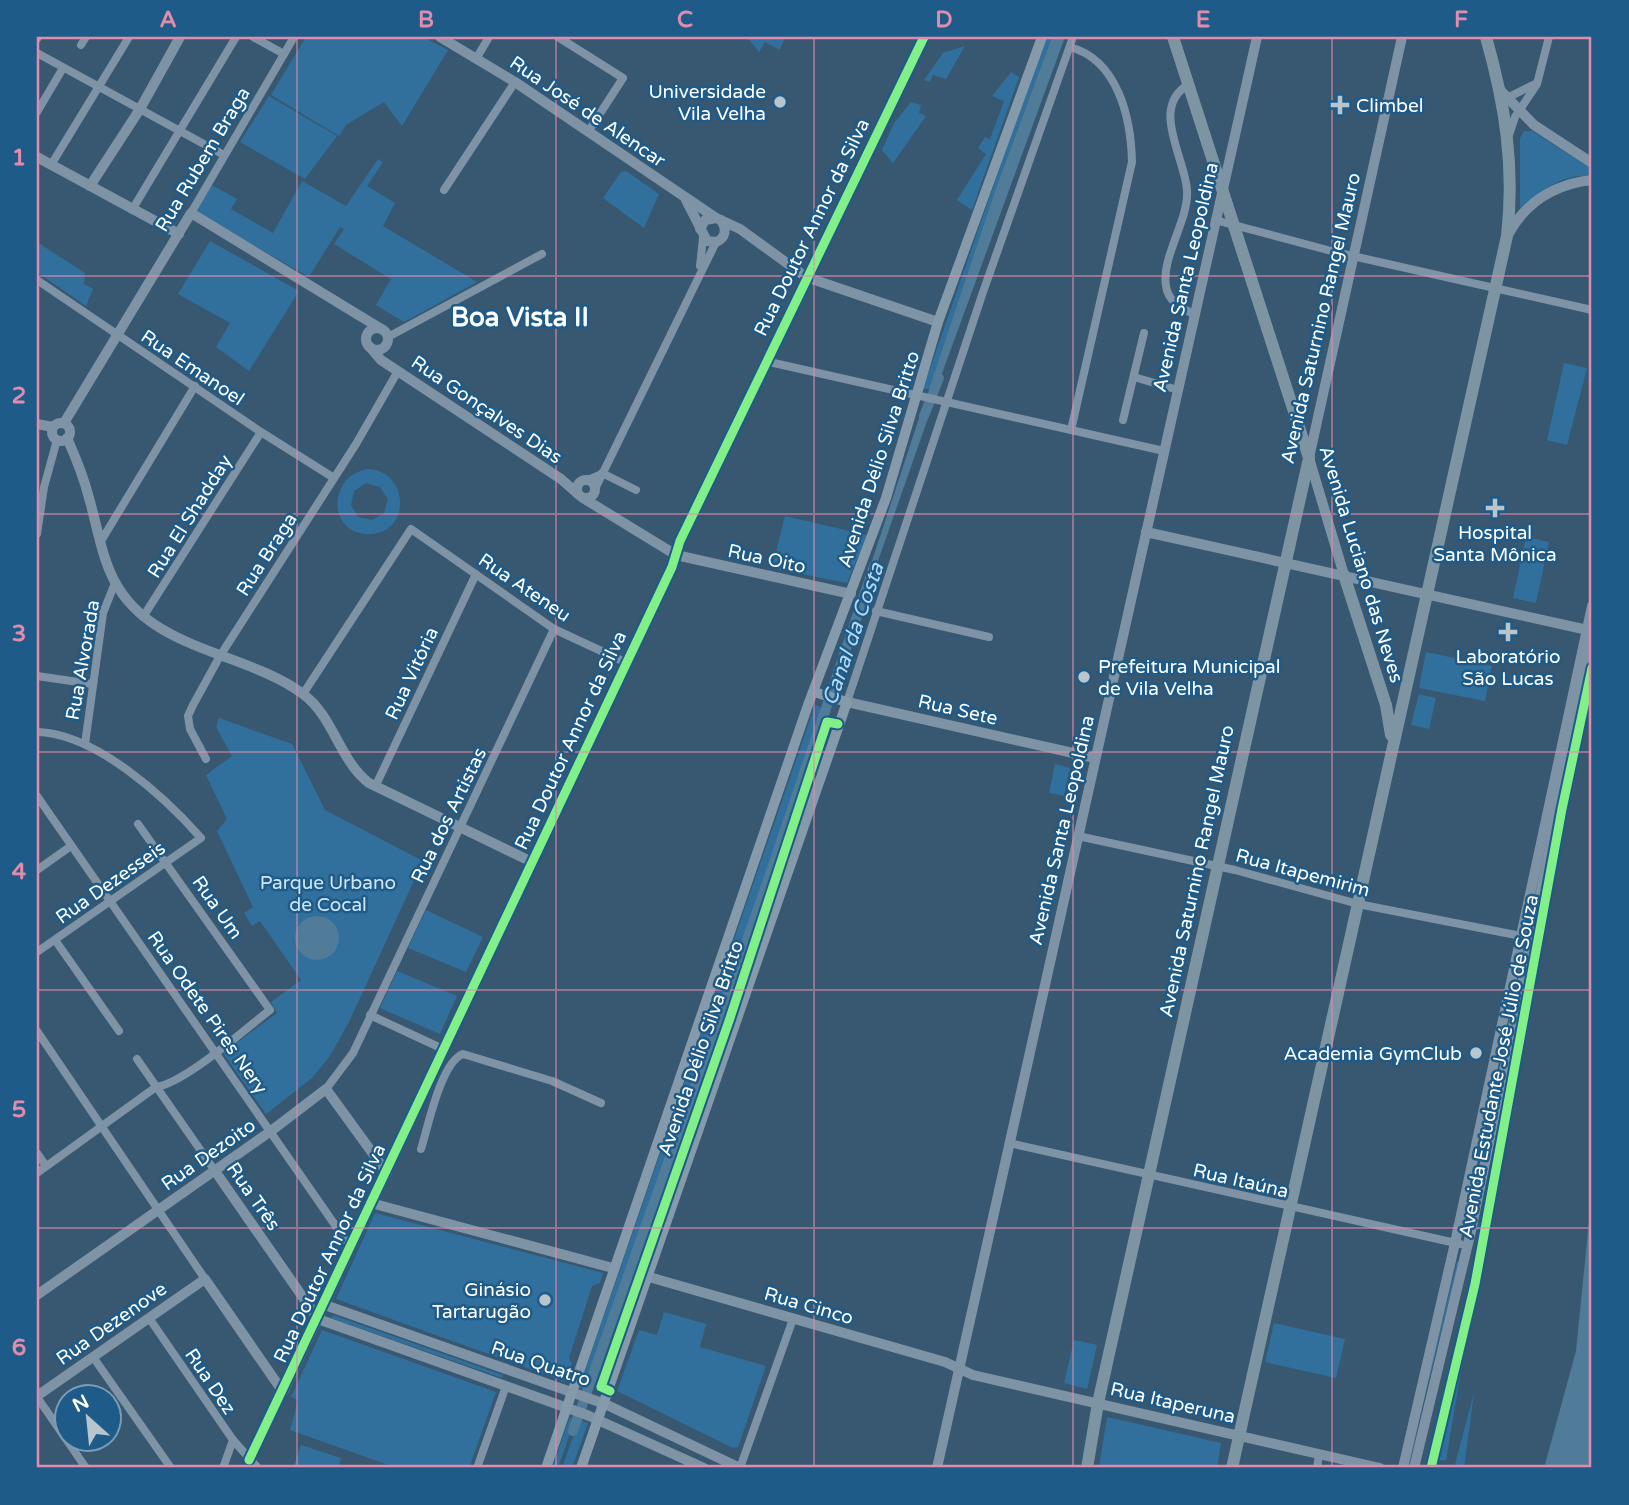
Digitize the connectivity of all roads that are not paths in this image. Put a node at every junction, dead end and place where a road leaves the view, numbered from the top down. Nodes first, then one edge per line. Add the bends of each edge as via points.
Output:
1 (129, 37) edge
2 (180, 37) edge
3 (236, 37) edge
4 (253, 37) edge
5 (294, 37) edge
6 (489, 37) edge
7 (558, 37) edge
8 (924, 37) edge
9 (1034, 37) edge
10 (1042, 37) edge
11 (1073, 37) edge
12 (1173, 37) edge
13 (1257, 37) edge
14 (1402, 37) edge
15 (1486, 37) edge
16 (1549, 37) edge
17 (444, 38) edge
18 (1070, 47) junction
19 (37, 53) edge
20 (284, 54) junction
21 (1036, 57) junction
22 (476, 60) junction
23 (63, 68) junction
24 (1539, 79) junction
25 (514, 82) junction
26 (1188, 85) junction
27 (100, 87) junction
28 (1503, 94) junction
29 (139, 109) junction
30 (1519, 111) junction
31 (37, 112) edge
32 (180, 132) junction
33 (588, 132) junction
34 (1509, 135) junction
35 (224, 155) junction
36 (37, 157) edge
37 (1592, 163) edge
38 (51, 165) junction
39 (1592, 180) edge
40 (90, 186) junction
41 (444, 190) dead end
42 (1222, 190) junction
43 (680, 194) junction
44 (132, 210) junction
45 (191, 213) junction
46 (718, 219) junction
47 (1215, 220) junction
48 (1234, 223) junction
49 (179, 234) junction
50 (702, 234) junction
51 (1507, 236) junction
52 (720, 239) junction
53 (755, 240) junction
54 (542, 254) dead end
55 (1353, 256) junction
56 (699, 273) junction
57 (806, 277) junction
58 (37, 280) edge
59 (1496, 289) junction
60 (352, 310) junction
61 (1592, 310) edge
62 (1195, 315) junction
63 (938, 322) junction
64 (1144, 333) dead end
65 (117, 334) junction
66 (385, 338) junction
67 (368, 344) junction
68 (765, 361) junction
69 (396, 369) junction
70 (1134, 377) junction
71 (195, 386) junction
72 (1178, 390) junction
73 (921, 398) junction
74 (942, 402) junction
75 (1123, 421) dead end
76 (64, 423) junction
77 (37, 424) edge
78 (53, 427) junction
79 (1070, 430) junction
80 (261, 432) junction
81 (62, 439) junction
82 (1164, 451) junction
83 (1308, 458) junction
84 (602, 474) junction
85 (334, 478) junction
86 (561, 479) junction
87 (589, 486) junction
88 (636, 490) dead end
89 (580, 496) junction
90 (599, 509) junction
91 (1146, 532) junction
92 (37, 534) edge
93 (101, 541) junction
94 (676, 555) junction
95 (1285, 561) junction
96 (475, 574) junction
97 (1344, 575) junction
98 (115, 583) junction
99 (1427, 593) junction
100 (851, 594) junction
101 (1592, 606) edge
102 (876, 611) junction
103 (144, 617) junction
104 (554, 629) junction
105 (1589, 631) edge
106 (989, 637) dead end
107 (1592, 643) edge
108 (220, 656) junction
109 (627, 663) junction
110 (37, 676) edge
111 (92, 684) junction
112 (819, 693) junction
113 (303, 694) junction
114 (842, 700) junction
115 (37, 732) edge
116 (85, 744) junction
117 (1393, 745) junction
118 (206, 758) dead end
119 (1095, 758) junction
120 (375, 787) junction
121 (37, 796) edge
122 (138, 824) dead end
123 (461, 828) junction
124 (1078, 836) junction
125 (71, 846) junction
126 (167, 862) junction
127 (532, 862) junction
128 (1219, 866) junction
129 (37, 870) edge
130 (111, 903) junction
131 (1358, 904) junction
132 (1521, 936) junction
133 (55, 940) junction
134 (37, 952) edge
135 (370, 1015) junction
136 (37, 1031) edge
137 (119, 1031) dead end
138 (443, 1049) junction
139 (217, 1051) junction
140 (137, 1059) dead end
141 (156, 1087) junction
142 (326, 1089) junction
143 (601, 1103) dead end
144 (102, 1128) junction
145 (271, 1131) junction
146 (1009, 1143) junction
147 (421, 1149) dead end
148 (37, 1153) edge
149 (46, 1166) junction
150 (215, 1171) junction
151 (387, 1172) junction
152 (37, 1173) edge
153 (1149, 1175) junction
154 (371, 1203) junction
155 (1288, 1208) junction
156 (159, 1209) junction
157 (1455, 1243) junction
158 (1467, 1246) junction
159 (351, 1248) junction
160 (613, 1268) junction
161 (649, 1277) junction
162 (205, 1279) junction
163 (37, 1295) edge
164 (325, 1305) junction
165 (149, 1318) junction
166 (318, 1319) junction
167 (793, 1319) junction
168 (93, 1357) junction
169 (959, 1368) junction
170 (506, 1386) junction
171 (283, 1392) junction
172 (573, 1393) junction
173 (37, 1396) edge
174 (1098, 1403) junction
175 (605, 1404) junction
176 (569, 1408) junction
177 (599, 1420) junction
178 (1237, 1435) junction
179 (233, 1440) junction
180 (1319, 1454) junction
181 (249, 1460) junction
182 (86, 1468) edge
183 (170, 1468) edge
184 (223, 1468) edge
185 (258, 1468) edge
186 (477, 1468) edge
187 (546, 1468) edge
188 (581, 1468) edge
189 (704, 1468) edge
190 (740, 1468) edge
191 (937, 1468) edge
192 (1087, 1468) edge
193 (1231, 1468) edge
194 (1318, 1468) edge
195 (1380, 1468) edge
196 (1403, 1468) edge
197 (1414, 1468) edge

1 - 27 street
2 - 29 street
3 - 32 street
4 - 20 street
5 - 20 street, Rua Rubem Braga
6 - 22 street
7 - 33 street via 623,78
8 - 57 street, Rua Doutor Annor da Silva
9 - 21 main road
10 - 21 main road, Avenida Délio Silva Britto
11 - 18 street, Avenida Délio Silva Britto
12 - 26 main road, Avenida Luciano das Neves
13 - 42 street, Avenida Santa Leopoldina
14 - 55 street, Avenida Saturnino Rangel Mauro
15 - 28 main road
16 - 24 street
17 - 22 street, Rua José de Alencar
18 - 74 street, Avenida Délio Silva Britto
18 - 79 street via 1093,57 1111,77 1129,127 1132,162
19 - 23 street
20 - 35 street, Rua Rubem Braga
21 - 63 main road, Avenida Délio Silva Britto
22 - 25 street, Rua José de Alencar
23 - 27 street
23 - 31 street
24 - 28 street via 1522,93
24 - 30 street
25 - 33 street, Rua José de Alencar
25 - 41 street
26 - 42 main road, Avenida Luciano das Neves
26 - 62 street via 1175,96 1170,113 1187,193 1165,284 1174,303
27 - 29 street
27 - 38 street
28 - 30 street
28 - 34 main road
29 - 32 street
29 - 40 street
30 - 34 street
30 - 37 street
32 - 35 street
32 - 44 street
33 - 43 street, Rua José de Alencar
34 - 51 main road
35 - 45 street, Rua Rubem Braga
36 - 38 street
38 - 40 street
39 - 51 street via 1544,195 1519,217
40 - 44 street
42 - 47 street, Avenida Santa Leopoldina
42 - 48 main road, Avenida Luciano das Neves
43 - 46 street, Rua José de Alencar
43 - 50 street, Rua José de Alencar via 692,207
44 - 49 street
45 - 49 street, Rua Rubem Braga
45 - 60 street
46 - 50 street via 705,220
46 - 52 street via 725,230
46 - 53 street, Rua José de Alencar
47 - 48 street
47 - 62 street, Avenida Santa Leopoldina
48 - 55 street
48 - 83 main road, Avenida Luciano das Neves
49 - 65 street, Rua Rubem Braga
50 - 52 street, Rua José de Alencar
50 - 56 street
51 - 59 main road
52 - 53 street, Rua José de Alencar via 735,235
52 - 56 street
53 - 57 street, Rua José de Alencar
54 - 66 street
55 - 59 street
55 - 83 street, Avenida Saturnino Rangel Mauro
56 - 84 street
57 - 63 street, Rua José de Alencar
57 - 68 street, Rua Doutor Annor da Silva
58 - 65 street, Rua Emanoel
59 - 61 street
59 - 99 main road
60 - 66 street
60 - 67 street, Rua Gonçalves Dias
62 - 72 street, Avenida Santa Leopoldina
63 - 73 main road, Avenida Délio Silva Britto
64 - 70 street
65 - 71 street, Rua Emanoel
65 - 76 street, Rua Rubem Braga
66 - 67 street via 377,350
66 - 67 street via 370,331
66 - 69 street, Rua Gonçalves Dias via 386,359
67 - 69 street, Rua Gonçalves Dias
68 - 73 street
68 - 94 street, Rua Doutor Annor da Silva
69 - 85 street, Rua Braga
69 - 86 street, Rua Gonçalves Dias
70 - 72 street
70 - 75 street
71 - 80 street, Rua Emanoel
71 - 93 street
72 - 82 street, Avenida Santa Leopoldina
73 - 74 street
73 - 100 main road, Avenida Délio Silva Britto
74 - 79 street
74 - 102 street, Avenida Délio Silva Britto
76 - 78 street
76 - 81 street via 70,429
77 - 78 street
78 - 81 street via 52,433
79 - 82 street
80 - 85 street, Rua Emanoel
80 - 103 street, Rua El Shadday
81 - 92 street via 44,487
81 - 93 street via 85,484
82 - 91 street, Avenida Santa Leopoldina
83 - 95 main road, Avenida Saturnino Rangel Mauro
83 - 97 street, Avenida Luciano das Neves
84 - 87 street
84 - 88 street
85 - 108 street, Rua Braga
86 - 87 street, Rua Gonçalves Dias
86 - 89 street, Rua Gonçalves Dias
87 - 89 street
87 - 89 street via 577,487
87 - 90 street
89 - 90 street, Rua Gonçalves Dias
90 - 94 street, Rua Gonçalves Dias
91 - 95 street
91 - 119 street, Avenida Santa Leopoldina
93 - 98 street
94 - 100 street, Rua Oito
94 - 109 street, Rua Doutor Annor da Silva
95 - 97 street
95 - 128 main road, Avenida Saturnino Rangel Mauro
96 - 104 street, Rua Ateneu
96 - 113 street, Rua Ateneu via 411,529
96 - 120 street, Rua Vitória
97 - 99 street
97 - 117 main road, Avenida Luciano das Neves via 1386,705
98 - 103 street
98 - 111 street, Rua Alvorada via 103,613
99 - 105 street
99 - 117 main road
100 - 112 main road, Avenida Délio Silva Britto
101 - 105 street, Avenida Estudante José Júlio de Souza
102 - 106 street
102 - 114 street, Avenida Délio Silva Britto
103 - 108 street
104 - 109 street, Rua Ateneu
104 - 123 street, Rua dos Artistas
105 - 132 street, Avenida Estudante José Júlio de Souza
107 - 158 street, Avenida Estudante José Júlio de Souza
108 - 113 street
108 - 118 street, Rua Braga via 188,716
109 - 127 street, Rua Doutor Annor da Silva
110 - 111 street
111 - 116 street, Rua Alvorada
112 - 114 main road, Rua Sete
112 - 160 main road, Avenida Délio Silva Britto
113 - 120 street via 320,711 355,769
114 - 119 street, Rua Sete
114 - 161 main road, Avenida Délio Silva Britto
115 - 116 street
116 - 126 street, Rua Dezesseis via 152,788 201,838
117 - 131 main road
119 - 124 street, Avenida Santa Leopoldina
120 - 123 street
121 - 125 street, Rua Odete Pires Nery
122 - 126 street, Rua Um
123 - 127 street
123 - 135 street, Rua dos Artistas
124 - 128 street, Rua Itapemirim
124 - 146 street, Avenida Santa Leopoldina
125 - 129 street
125 - 130 street, Rua Odete Pires Nery
126 - 130 street, Rua Dezesseis
126 - 139 street, Rua Um via 270,1010
127 - 138 street, Rua Doutor Annor da Silva
128 - 131 street, Rua Itapemirim
128 - 153 main road, Avenida Saturnino Rangel Mauro
130 - 133 street, Rua Dezesseis
130 - 139 street, Rua Odete Pires Nery
131 - 132 street, Rua Itapemirim
131 - 155 main road
132 - 157 street, Avenida Estudante José Júlio de Souza
133 - 134 street, Rua Dezesseis
133 - 137 street
135 - 138 street
135 - 142 street, Rua Dezoito via 345,1066
136 - 144 street
138 - 151 street, Rua Doutor Annor da Silva
139 - 141 street via 165,1086
139 - 145 street, Rua Odete Pires Nery
140 - 141 street, Rua Três
141 - 144 street
141 - 150 street, Rua Três
142 - 145 street, Rua Dezoito
142 - 151 street
143 - 147 street via 552,1081 463,1054 453,1060 442,1083
144 - 149 street
144 - 156 street
145 - 150 street, Rua Dezoito
145 - 159 street, Rua Odete Pires Nery
146 - 153 street, Rua Itaúna
146 - 169 street, Avenida Santa Leopoldina
148 - 149 street
149 - 152 street
150 - 156 street, Rua Dezoito
150 - 166 street, Rua Três
151 - 154 street, Rua Doutor Annor da Silva
153 - 155 street, Rua Itaúna
153 - 174 main road, Avenida Saturnino Rangel Mauro
154 - 159 street, Rua Doutor Annor da Silva
154 - 160 street
155 - 157 street, Rua Itaúna
155 - 178 main road
156 - 162 street
156 - 163 street, Rua Dezoito
157 - 158 street, Rua Itaúna
157 - 196 street, Avenida Estudante José Júlio de Souza
158 - 197 street, Avenida Estudante José Júlio de Souza
159 - 164 street, Rua Doutor Annor da Silva
160 - 172 main road, Avenida Délio Silva Britto
161 - 167 street, Rua Cinco
161 - 175 main road, Avenida Délio Silva Britto
162 - 165 street, Rua Dezenove
162 - 171 street
164 - 166 street, Rua Doutor Annor da Silva
164 - 172 street, Rua Quatro
165 - 168 street, Rua Dezenove
165 - 179 street, Rua Dez
166 - 170 street, Rua Quatro
166 - 171 street, Rua Doutor Annor da Silva
167 - 169 street, Rua Cinco
167 - 190 street
168 - 173 street, Rua Dezenove
168 - 183 street
169 - 174 street, Rua Itaperuna
169 - 191 street, Avenida Santa Leopoldina
170 - 176 street, Rua Quatro
170 - 186 street
171 - 181 street, Rua Doutor Annor da Silva
172 - 175 street, Rua Quatro
172 - 176 main road, Avenida Délio Silva Britto
173 - 182 street
174 - 178 street, Rua Itaperuna
174 - 192 main road, Avenida Saturnino Rangel Mauro
175 - 177 main road, Avenida Délio Silva Britto
175 - 190 street, Rua Quatro
176 - 177 street, Rua Quatro
176 - 187 main road, Avenida Délio Silva Britto
177 - 188 main road, Avenida Délio Silva Britto
177 - 189 street, Rua Quatro
178 - 180 street, Rua Itaperuna
178 - 193 main road
179 - 181 street, Rua Dez
179 - 184 street
180 - 194 street
180 - 195 street, Rua Itaperuna
181 - 185 street, Rua Dez

